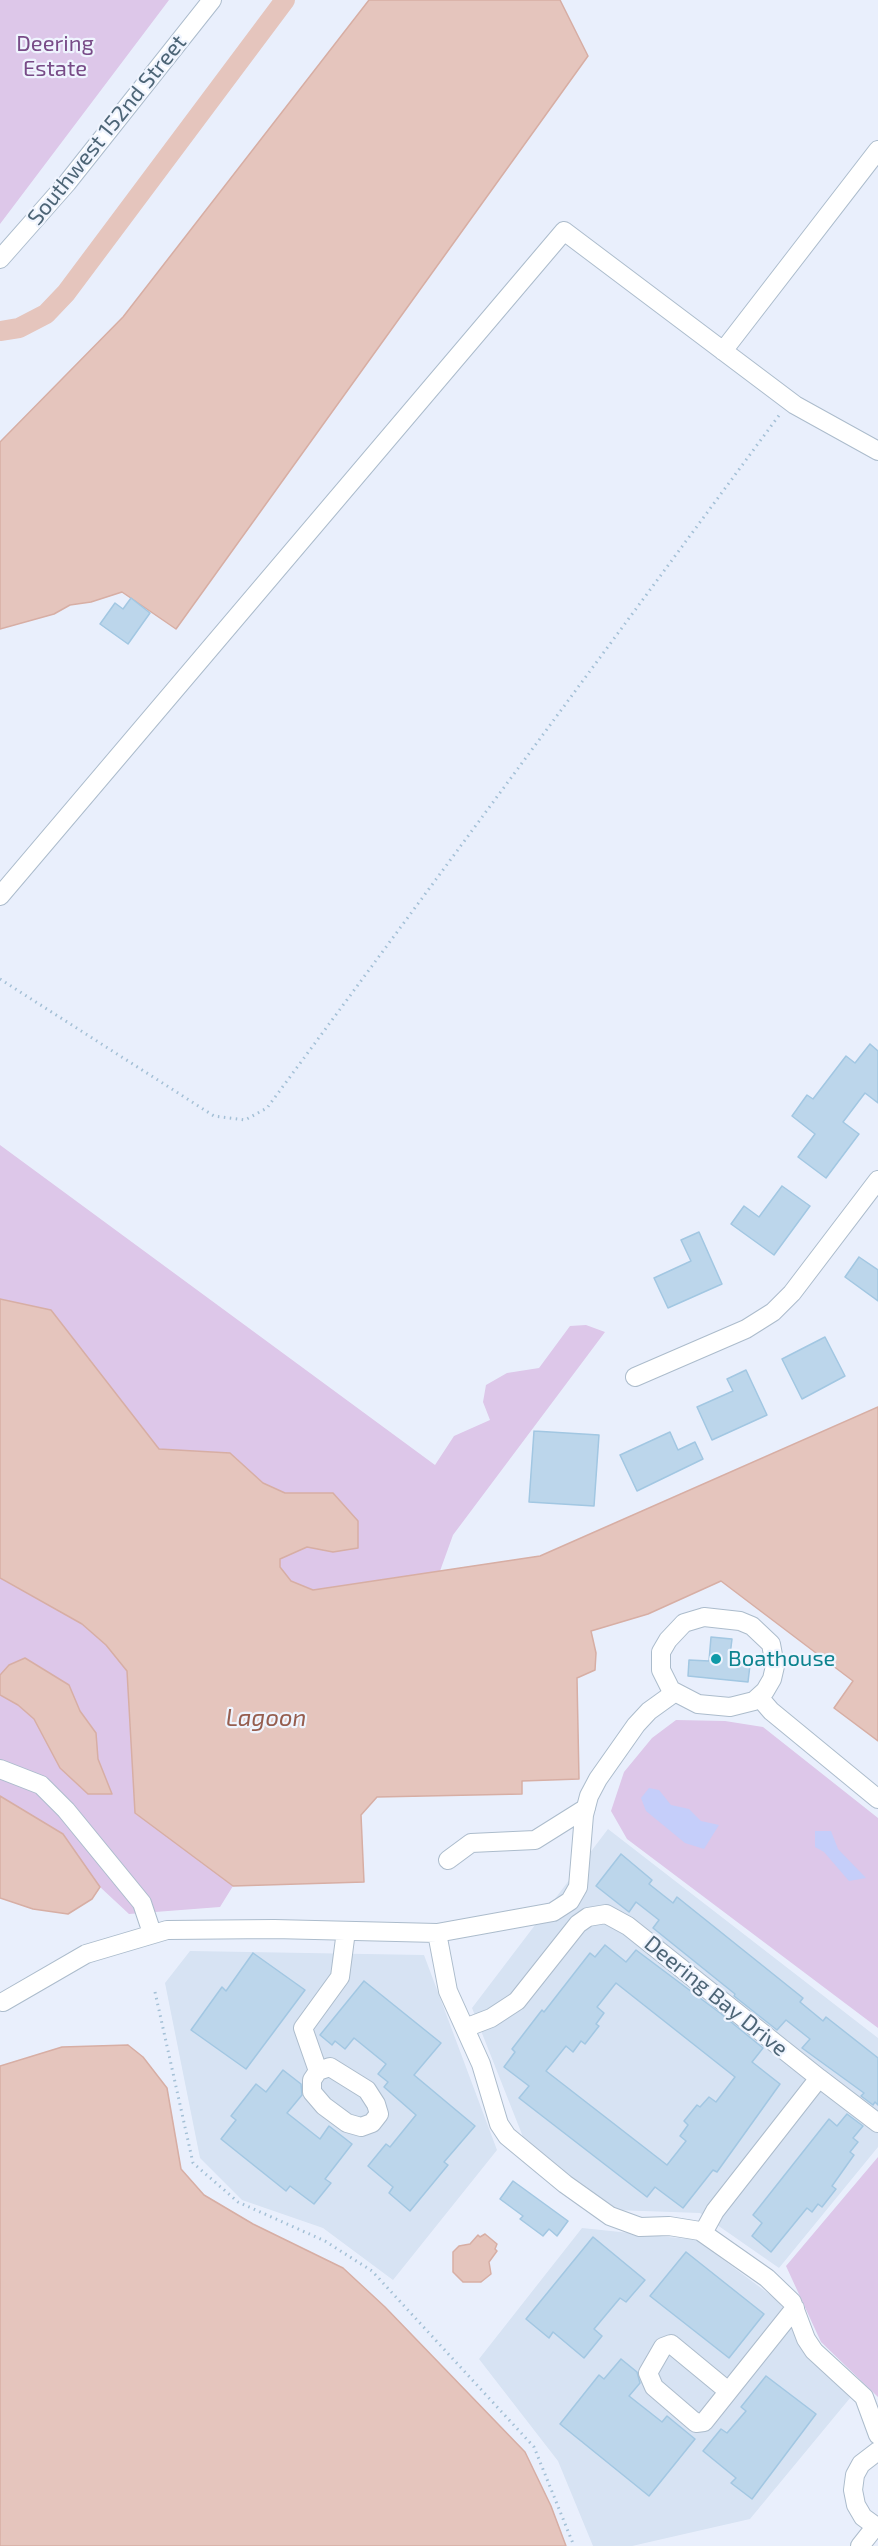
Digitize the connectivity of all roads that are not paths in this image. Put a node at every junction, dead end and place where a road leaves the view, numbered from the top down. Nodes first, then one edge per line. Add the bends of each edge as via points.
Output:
1 (212, 0) edge
2 (878, 150) edge
3 (0, 259) edge
4 (723, 351) junction
5 (878, 451) edge
6 (0, 896) edge
7 (878, 1180) edge
8 (635, 1377) dead end
9 (674, 1693) junction
10 (759, 1697) junction
11 (0, 1769) edge
12 (878, 1799) edge
13 (586, 1808) junction
14 (448, 1860) dead end
15 (346, 1931) junction
16 (152, 1933) junction
17 (437, 1933) junction
18 (1, 2004) edge
19 (465, 2028) junction
20 (318, 2071) dead end
21 (819, 2078) junction
22 (878, 2123) edge
23 (703, 2233) junction
24 (795, 2308) junction
25 (728, 2391) junction
26 (878, 2435) edge
27 (878, 2451) edge
28 (876, 2528) edge
29 (860, 2546) edge

1 - 3 street, Southwest 152nd Street via 67,183
2 - 4 street
4 - 5 street via 790,401
4 - 6 street via 564,231
7 - 8 street via 792,1293 773,1312 746,1329
9 - 10 street via 698,1704 730,1707 743,1706
9 - 10 street via 661,1670 661,1652 684,1623 704,1617 752,1626 771,1644 775,1666
9 - 13 street via 649,1711 622,1741 598,1779
10 - 12 street
11 - 16 street via 41,1785 66,1810 142,1903
13 - 14 street via 535,1840 471,1843
13 - 17 street via 580,1880 570,1901 546,1914
15 - 16 street via 186,1928
15 - 17 street
15 - 20 street via 340,1977 303,2028
16 - 18 street via 86,1954
17 - 19 street via 446,1983
19 - 21 street, Deering Bay Drive via 505,2010 578,1924 588,1917 606,1914 628,1926
19 - 23 street via 481,2064 499,2124 516,2145 609,2216 640,2226 688,2227
21 - 22 street
21 - 23 street via 715,2211
23 - 24 street via 767,2278
24 - 25 street
24 - 26 street via 814,2351 864,2397
25 - 25 street via 711,2417 696,2423 654,2387 648,2373 663,2347 671,2344
27 - 28 street via 861,2464 853,2490 863,2517
28 - 29 street

